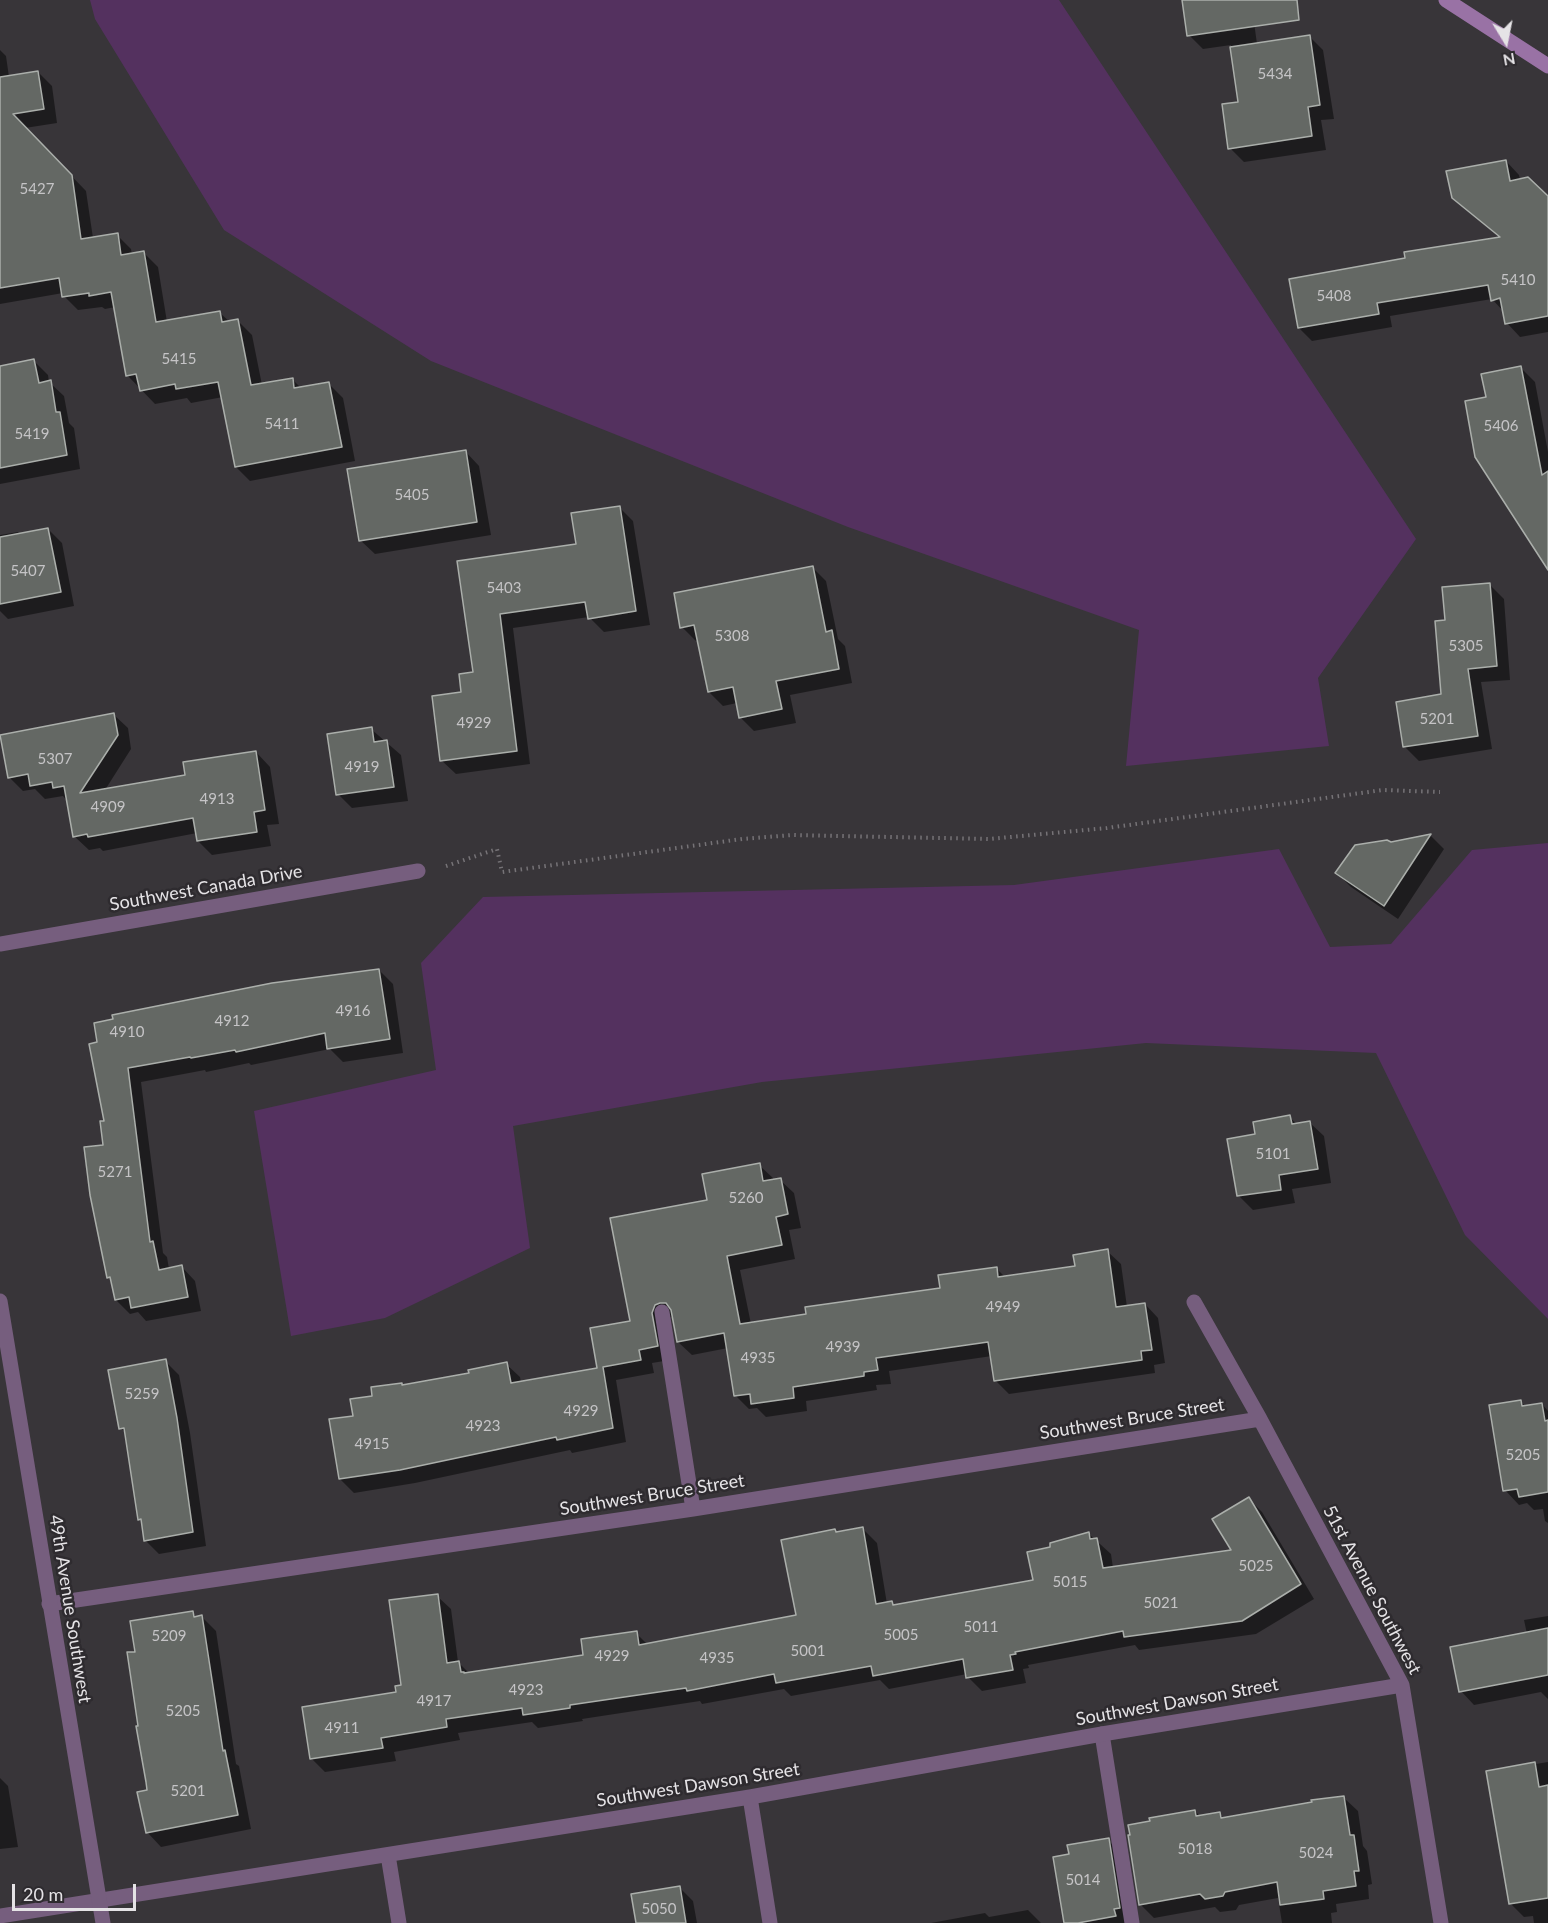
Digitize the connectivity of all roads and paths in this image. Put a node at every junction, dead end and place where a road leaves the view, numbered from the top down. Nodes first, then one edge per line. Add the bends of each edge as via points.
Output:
1 (1446, 0) edge
2 (1548, 66) edge
3 (1440, 792) dead end
4 (438, 869) dead end
5 (418, 871) dead end
6 (0, 944) edge
7 (0, 1301) edge
8 (1194, 1302) dead end
9 (662, 1312) dead end
10 (1260, 1419) junction
11 (693, 1509) junction
12 (49, 1604) junction
13 (1402, 1685) junction
14 (1102, 1734) junction
15 (750, 1797) junction
16 (388, 1855) junction
17 (99, 1900) junction
18 (0, 1916) edge
19 (103, 1923) edge
20 (399, 1923) edge
21 (770, 1923) edge
22 (1132, 1923) edge
23 (1441, 1923) edge

1 - 2 main road
3 - 4 path via 1383,790 1107,828 989,839 741,839 502,872 497,849
5 - 6 street, Southwest Canada Drive
7 - 12 street, 49th Avenue Southwest
8 - 10 street, 51st Avenue Southwest
9 - 11 street
10 - 11 street, Southwest Bruce Street
10 - 13 street, 51st Avenue Southwest
11 - 12 street, Southwest Bruce Street
12 - 17 street, 49th Avenue Southwest
13 - 14 street, Southwest Dawson Street
13 - 23 street, 51st Avenue Southwest
14 - 15 street, Southwest Dawson Street
14 - 22 street
15 - 16 street, Southwest Dawson Street
15 - 21 street
16 - 17 street, Southwest Dawson Street
16 - 20 street
17 - 18 street, Southwest Dawson Street
17 - 19 street, 49th Avenue Southwest

